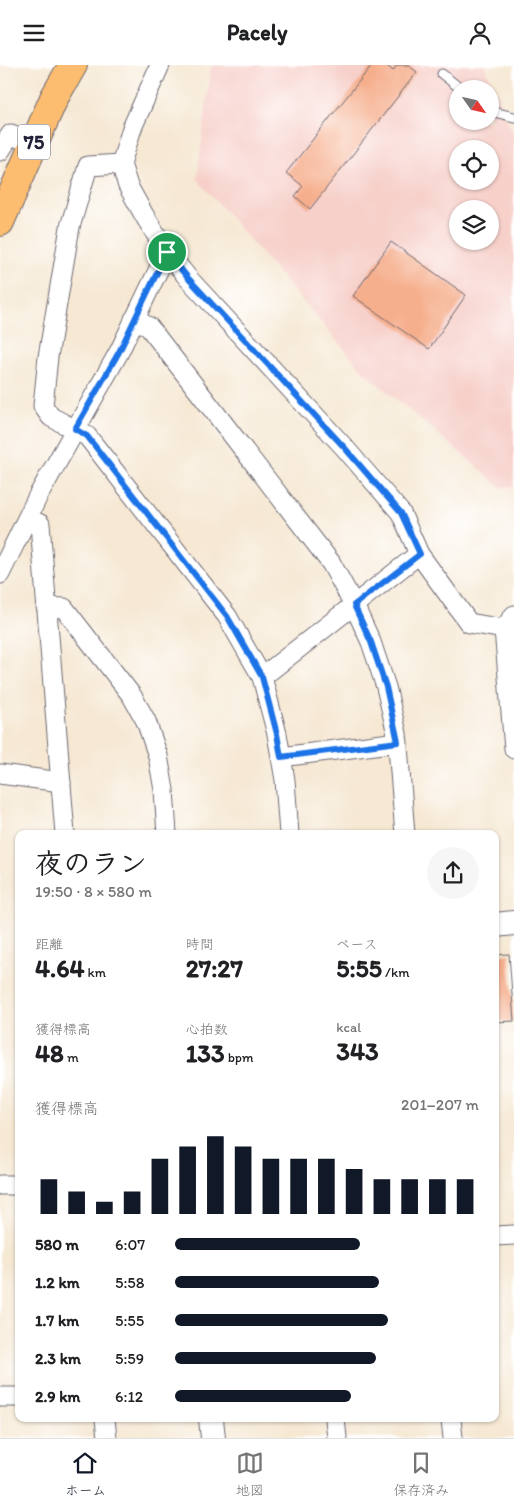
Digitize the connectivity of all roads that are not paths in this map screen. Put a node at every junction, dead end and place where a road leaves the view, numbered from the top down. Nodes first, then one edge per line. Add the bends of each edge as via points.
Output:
1 (73, 65) edge
2 (160, 65) edge
3 (442, 74) dead end
4 (450, 80) edge
5 (499, 113) edge
6 (514, 117) edge
7 (32, 145) junction
8 (0, 151) edge
9 (120, 164) junction
10 (0, 222) edge
11 (167, 252) junction
12 (134, 319) junction
13 (75, 429) junction
14 (28, 518) junction
15 (420, 554) junction
16 (0, 574) edge
17 (354, 605) junction
18 (46, 607) junction
19 (509, 622) edge
20 (262, 677) junction
21 (398, 742) junction
22 (514, 749) edge
23 (281, 757) junction
24 (0, 774) edge
25 (61, 782) junction
26 (65, 830) edge
27 (167, 830) edge
28 (289, 830) edge
29 (405, 830) edge
30 (514, 923) edge
31 (499, 925) edge
32 (0, 1185) edge
33 (15, 1185) edge
34 (514, 1235) edge
35 (499, 1236) edge
36 (0, 1397) edge
37 (15, 1397) edge
38 (105, 1422) edge
39 (211, 1422) edge
40 (335, 1422) edge
41 (451, 1422) edge
42 (106, 1438) edge
43 (213, 1438) edge
44 (337, 1438) edge
45 (453, 1438) edge

1 - 7 main road, 75
2 - 9 street
3 - 4 lane
5 - 6 lane
7 - 8 street via 11,134
7 - 10 main road, 75
9 - 11 street via 128,185
9 - 13 street via 88,166 68,237 43,406 51,417
11 - 12 street
11 - 15 street via 401,513
12 - 13 street
12 - 17 street via 149,327 325,555
13 - 14 street
13 - 20 street via 87,436 227,616
14 - 16 street
14 - 18 street via 40,524
15 - 17 street
15 - 19 street via 469,623
17 - 20 street
17 - 21 street via 386,687
18 - 25 street
18 - 27 street via 64,608 132,696 146,721 158,756
19 - 22 street
20 - 23 street
21 - 23 street
21 - 29 street
23 - 28 street
24 - 25 street
25 - 26 street
30 - 31 street
32 - 33 street
34 - 35 street
36 - 37 street
38 - 42 street
39 - 43 street
40 - 44 street
41 - 45 street

